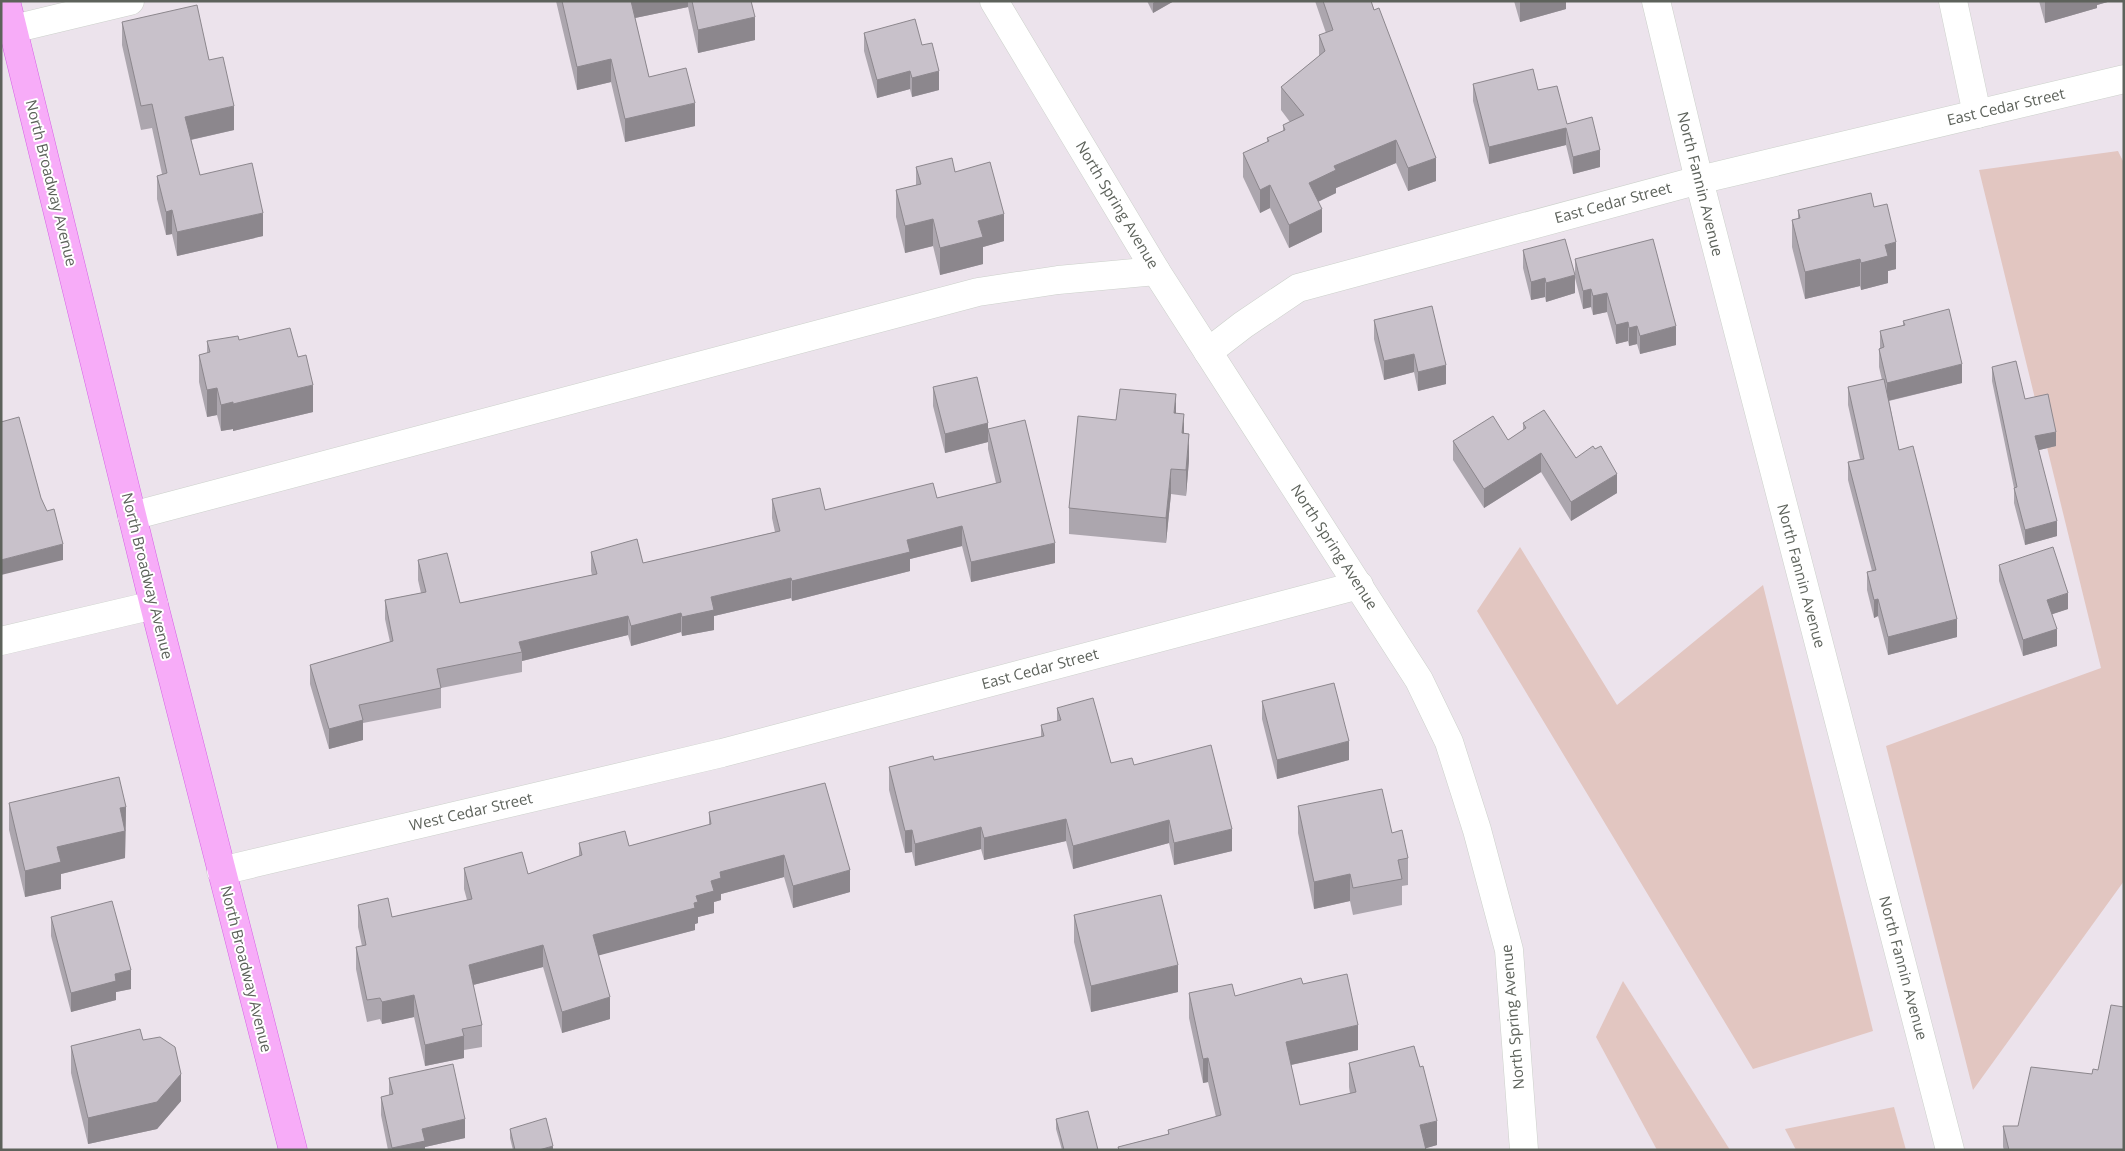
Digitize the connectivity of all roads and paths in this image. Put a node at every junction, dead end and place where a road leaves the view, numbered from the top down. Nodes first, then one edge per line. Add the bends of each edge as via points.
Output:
1 (6, 1) edge
2 (130, 1) edge
3 (994, 1) edge
4 (1656, 1) edge
5 (1953, 1) edge
6 (13, 29) junction
7 (2124, 79) edge
8 (1977, 114) junction
9 (1699, 180) junction
10 (1156, 271) junction
11 (1208, 352) junction
12 (132, 516) junction
13 (1359, 585) junction
14 (154, 605) junction
15 (1, 641) edge
16 (722, 753) joint
17 (221, 871) junction
18 (293, 1150) edge
19 (1524, 1150) edge
20 (1950, 1150) edge

1 - 6 main road, North Broadway Avenue
2 - 6 street
3 - 10 street, North Spring Avenue
4 - 9 street, North Fannin Avenue
5 - 8 street
6 - 12 main road, North Broadway Avenue
7 - 8 street, East Cedar Street
8 - 9 street, East Cedar Street
9 - 11 street, East Cedar Street via 1298,288
9 - 20 street, North Fannin Avenue
10 - 11 street, North Spring Avenue
10 - 12 street via 1058,280 978,292
11 - 13 street, North Spring Avenue
12 - 14 main road, North Broadway Avenue
13 - 16 street, East Cedar Street
13 - 19 street, North Spring Avenue via 1423,689 1449,742 1477,830 1509,950
14 - 15 street
14 - 17 main road, North Broadway Avenue
16 - 17 street, West Cedar Street
17 - 18 main road, North Broadway Avenue

